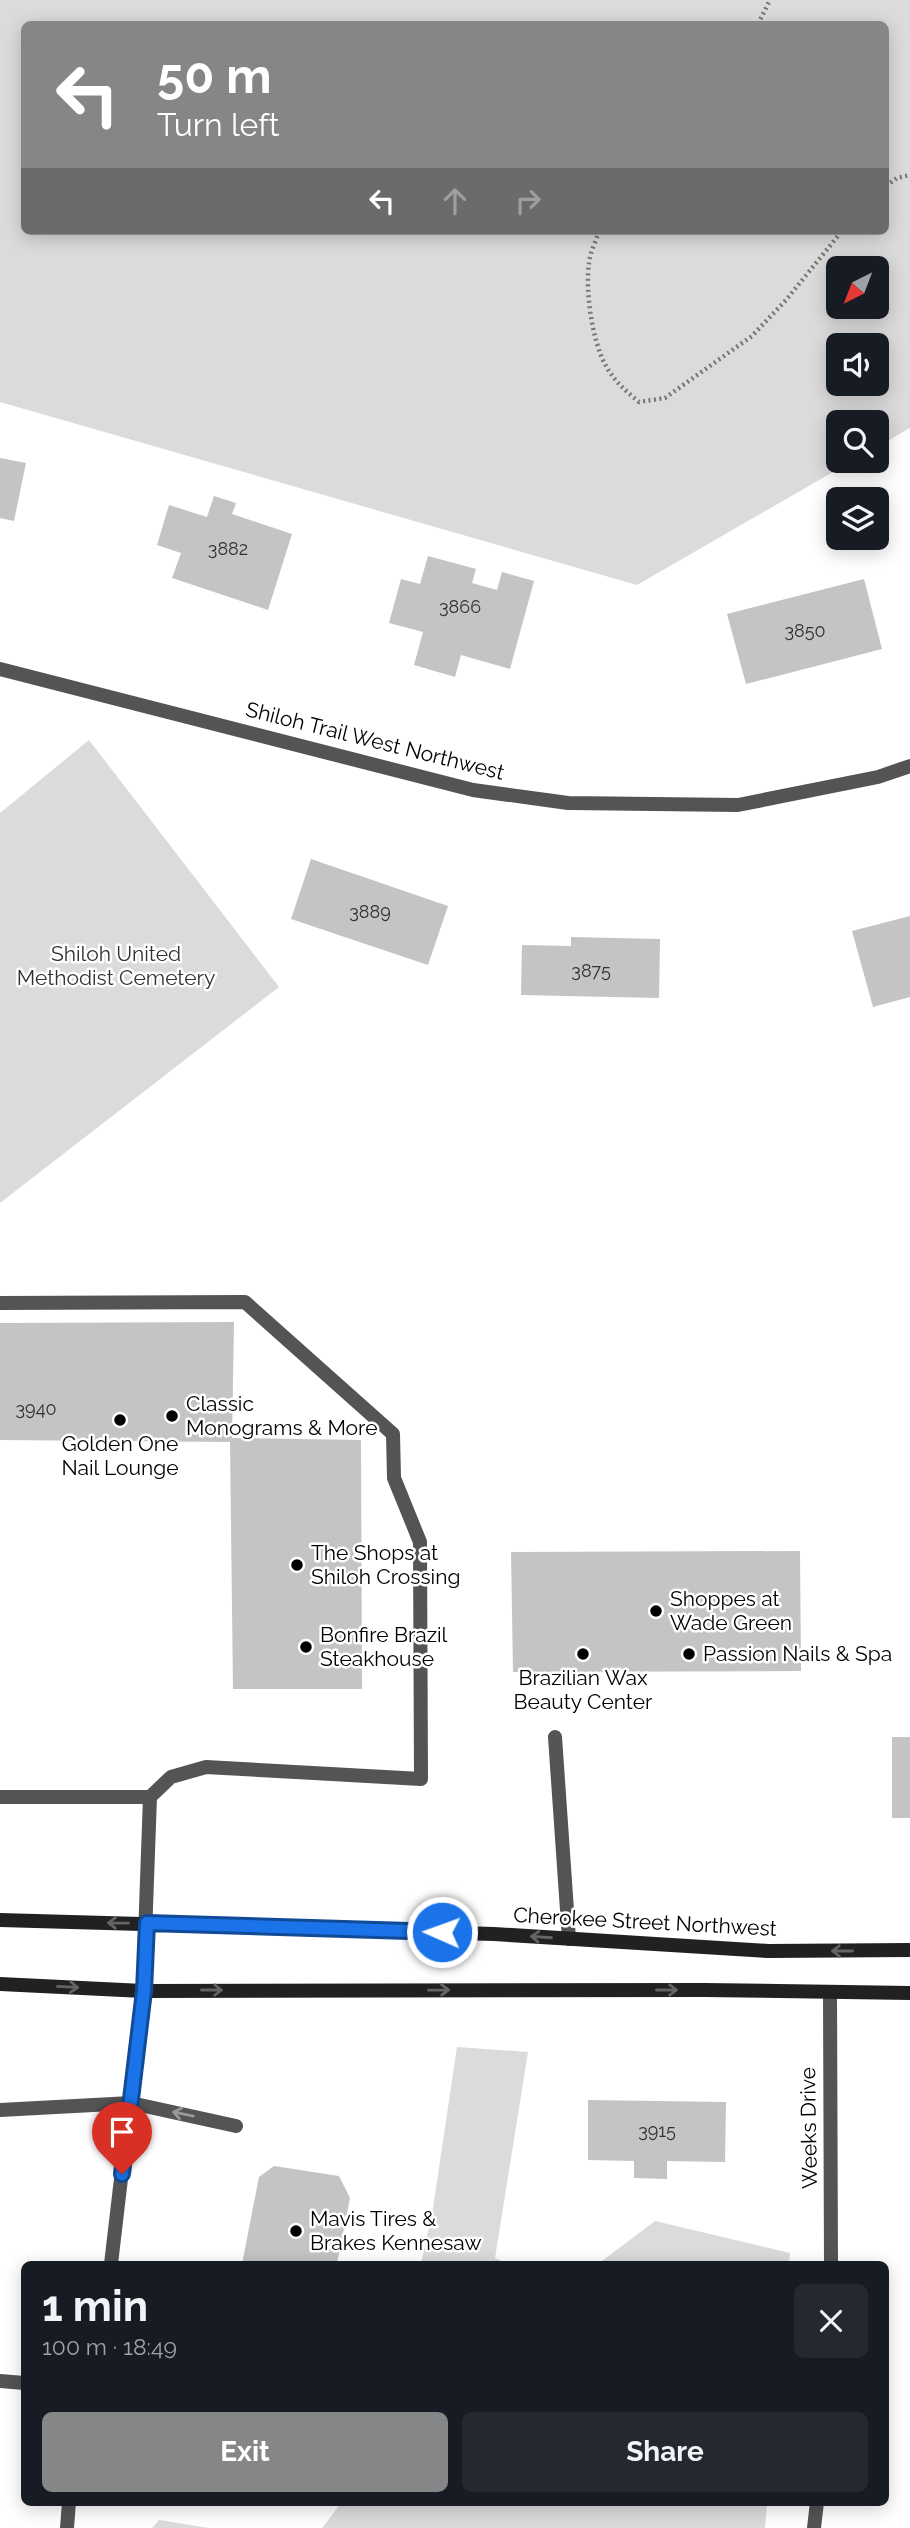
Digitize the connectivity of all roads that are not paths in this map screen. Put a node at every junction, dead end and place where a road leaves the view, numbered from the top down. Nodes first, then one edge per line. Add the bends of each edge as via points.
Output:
1 (0, 669) edge
2 (910, 766) edge
3 (0, 1303) edge
4 (555, 1737) dead end
5 (0, 1797) edge
6 (150, 1797) junction
7 (0, 1920) edge
8 (147, 1923) junction
9 (569, 1939) junction
10 (910, 1950) edge
11 (0, 1984) edge
12 (144, 1991) junction
13 (830, 1992) junction
14 (910, 1993) edge
15 (131, 2103) junction
16 (0, 2110) edge
17 (236, 2126) dead end
18 (111, 2261) edge
19 (831, 2261) edge
20 (0, 2381) edge
21 (21, 2383) edge
22 (69, 2506) edge
23 (817, 2506) edge
24 (67, 2528) edge
25 (814, 2528) edge

1 - 2 street, Shiloh Trail West Northwest via 473,790 568,803 738,805 878,777
3 - 6 street via 245,1302 393,1434 394,1478 419,1542 421,1779 206,1767 171,1777
4 - 9 street
5 - 6 street
6 - 8 street
8 -> 7 main road, Cherokee Street Northwest
9 -> 8 main road, Cherokee Street Northwest
8 - 12 street
10 -> 9 main road, Cherokee Street Northwest via 768,1951
11 -> 12 main road
12 -> 13 main road
12 - 15 street
13 - 14 main road
13 - 19 street, Weeks Drive
15 - 16 street
17 -> 15 street
15 - 18 street
20 - 21 street
22 - 24 street
23 - 25 street

